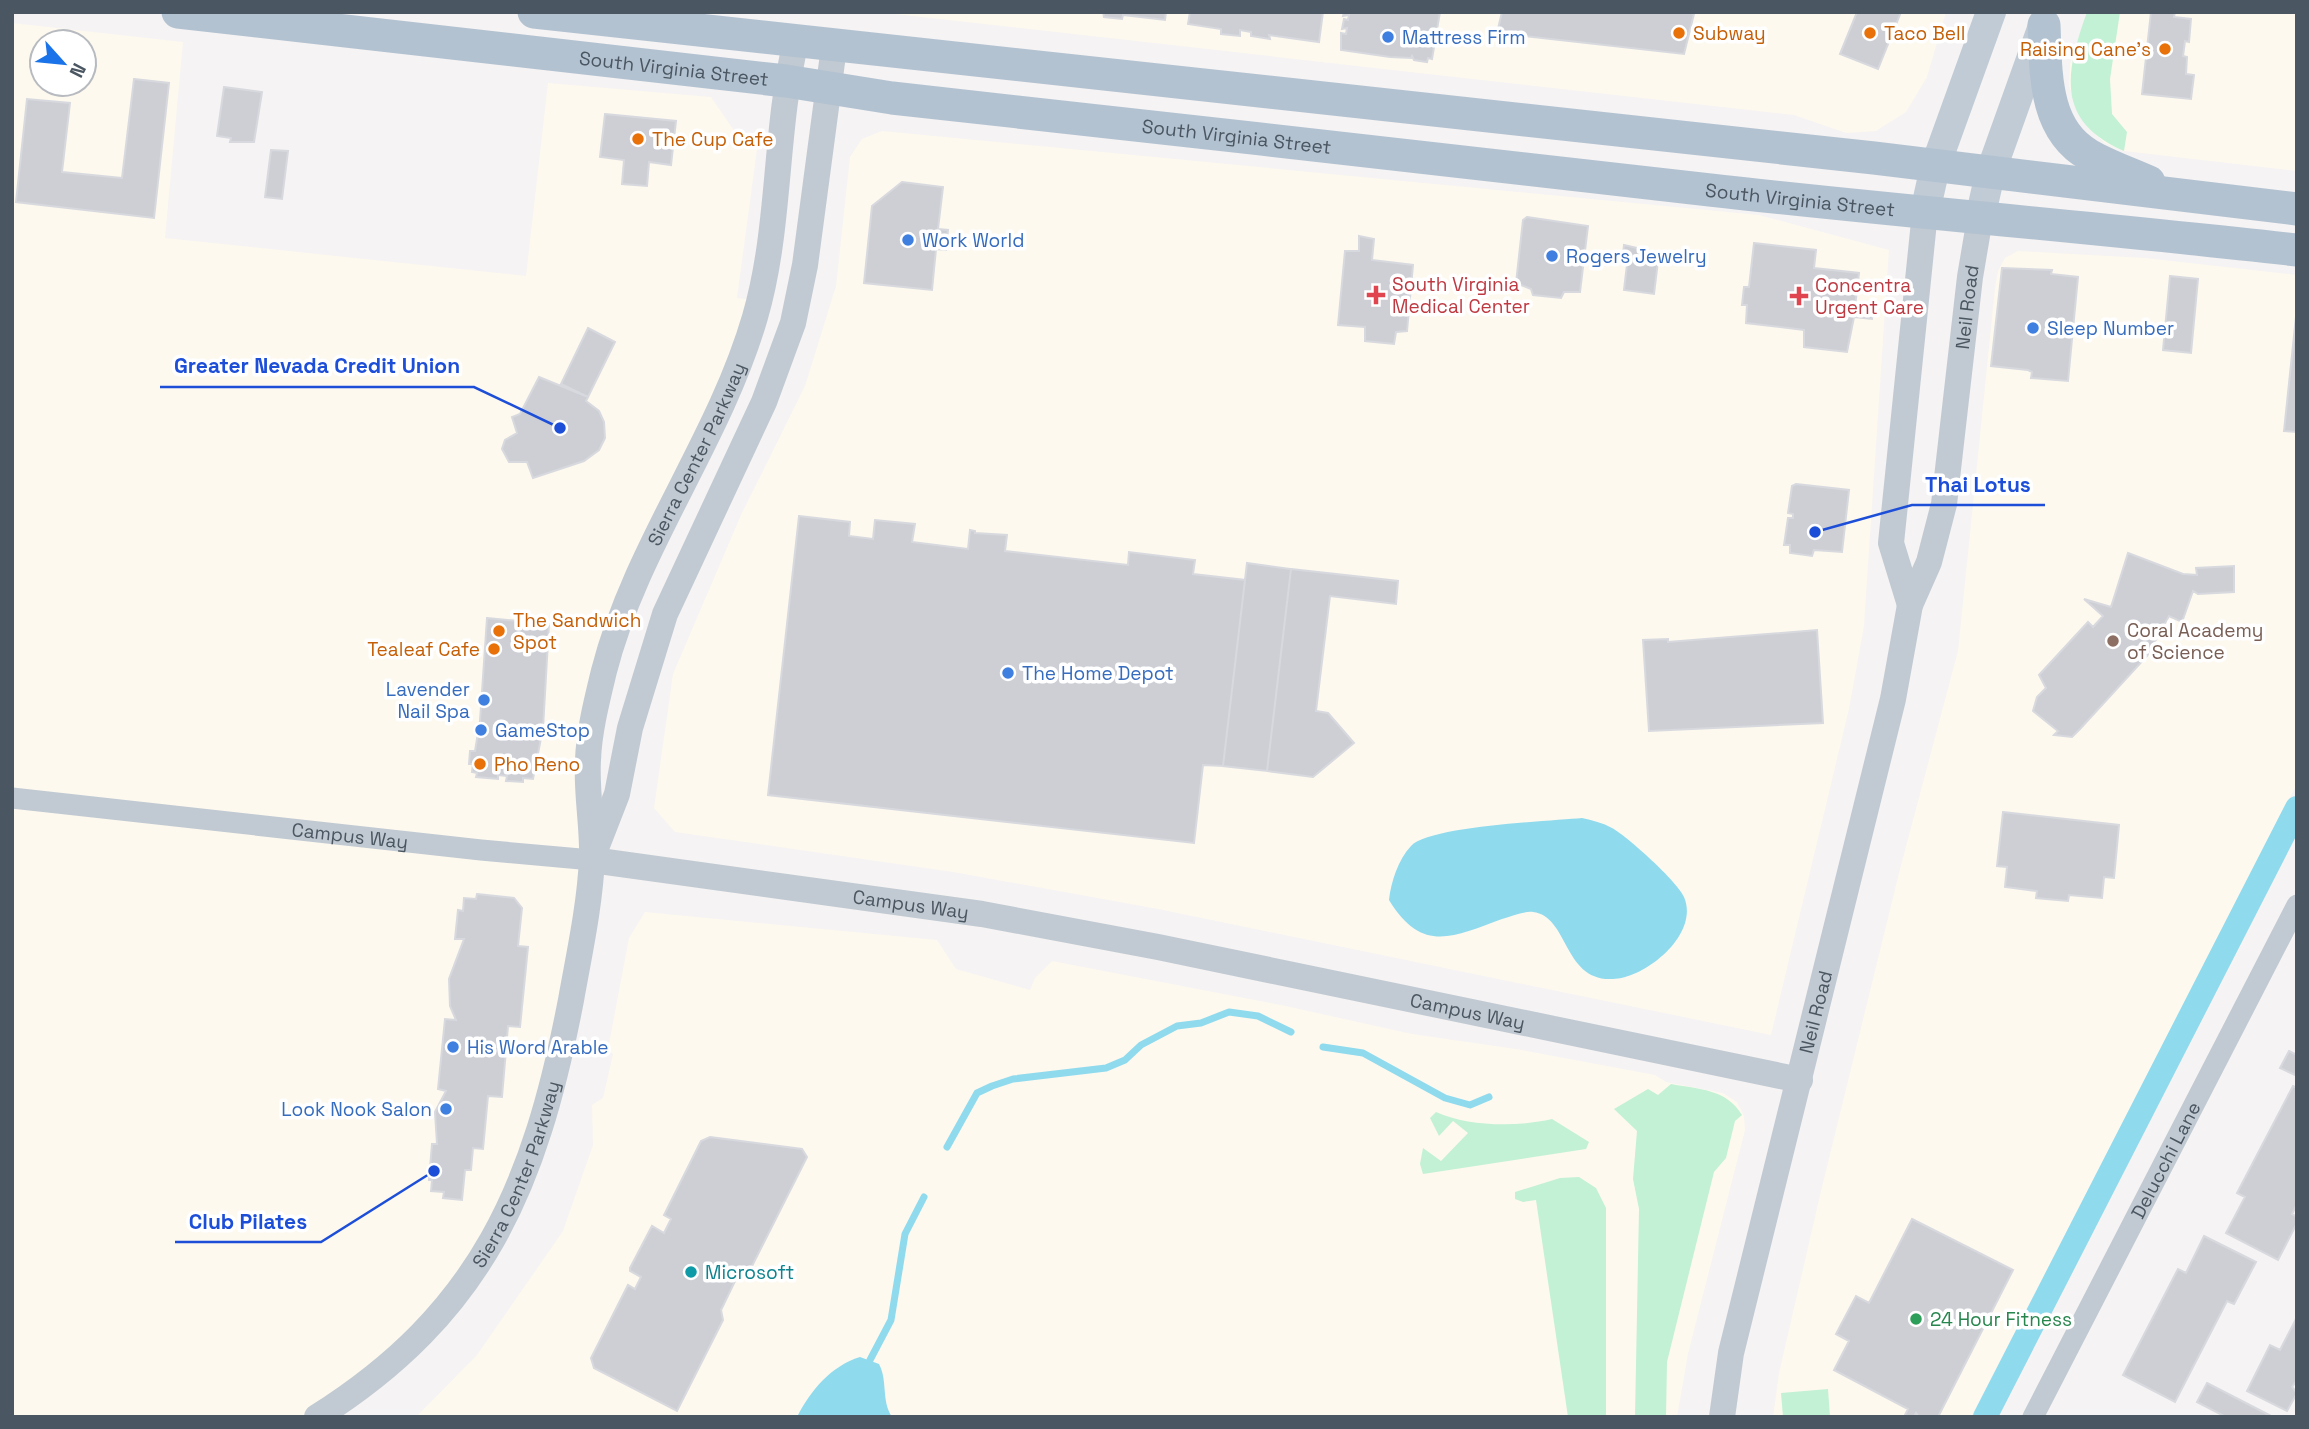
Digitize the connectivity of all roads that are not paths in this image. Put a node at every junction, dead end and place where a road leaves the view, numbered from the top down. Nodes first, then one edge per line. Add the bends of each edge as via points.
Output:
1 (178, 12) edge
2 (534, 12) edge
3 (1991, 12) edge
4 (2046, 19) edge
5 (796, 41) junction
6 (835, 47) junction
7 (786, 81) junction
8 (828, 89) junction
9 (1935, 167) junction
10 (1990, 173) junction
11 (2180, 195) junction
12 (2297, 209) edge
13 (1925, 212) junction
14 (1980, 218) junction
15 (2297, 250) edge
16 (1910, 605) junction
17 (12, 798) edge
18 (592, 860) junction
19 (2297, 905) edge
20 (1800, 1080) junction
21 (317, 1417) edge
22 (1722, 1417) edge
23 (2033, 1417) edge

1 - 7 main road, South Virginia Street
2 - 5 main road, South Virginia Street
3 - 9 main road, Neil Road
4 - 10 main road, Neil Road
4 - 11 main road via 2051,103 2069,140 2088,155
5 - 6 main road, South Virginia Street
5 - 7 street, Sierra Center Parkway
6 - 8 street, Sierra Center Parkway
6 - 9 main road, South Virginia Street
7 - 8 main road, South Virginia Street
7 - 18 street, Sierra Center Parkway via 769,254 755,319 709,432 657,534 604,670 588,761
8 - 13 main road, South Virginia Street
8 - 18 street, Sierra Center Parkway via 793,323 764,402 665,614 631,727 617,794
9 - 10 main road, South Virginia Street
9 - 13 main road, Neil Road
10 - 11 main road, South Virginia Street
10 - 14 main road, Neil Road
11 - 12 main road, South Virginia Street
13 - 14 main road, South Virginia Street
13 - 16 street, Neil Road via 1891,543
14 - 15 main road, South Virginia Street
14 - 16 street, Neil Road via 1944,505
16 - 20 street, Neil Road via 1902,659
17 - 18 street, Campus Way
18 - 20 street, Campus Way via 982,914
18 - 21 street, Sierra Center Parkway via 557,1065 508,1210 470,1278 437,1321 378,1375
19 - 23 street, Delucchi Lane
20 - 22 street, Neil Road via 1731,1353

